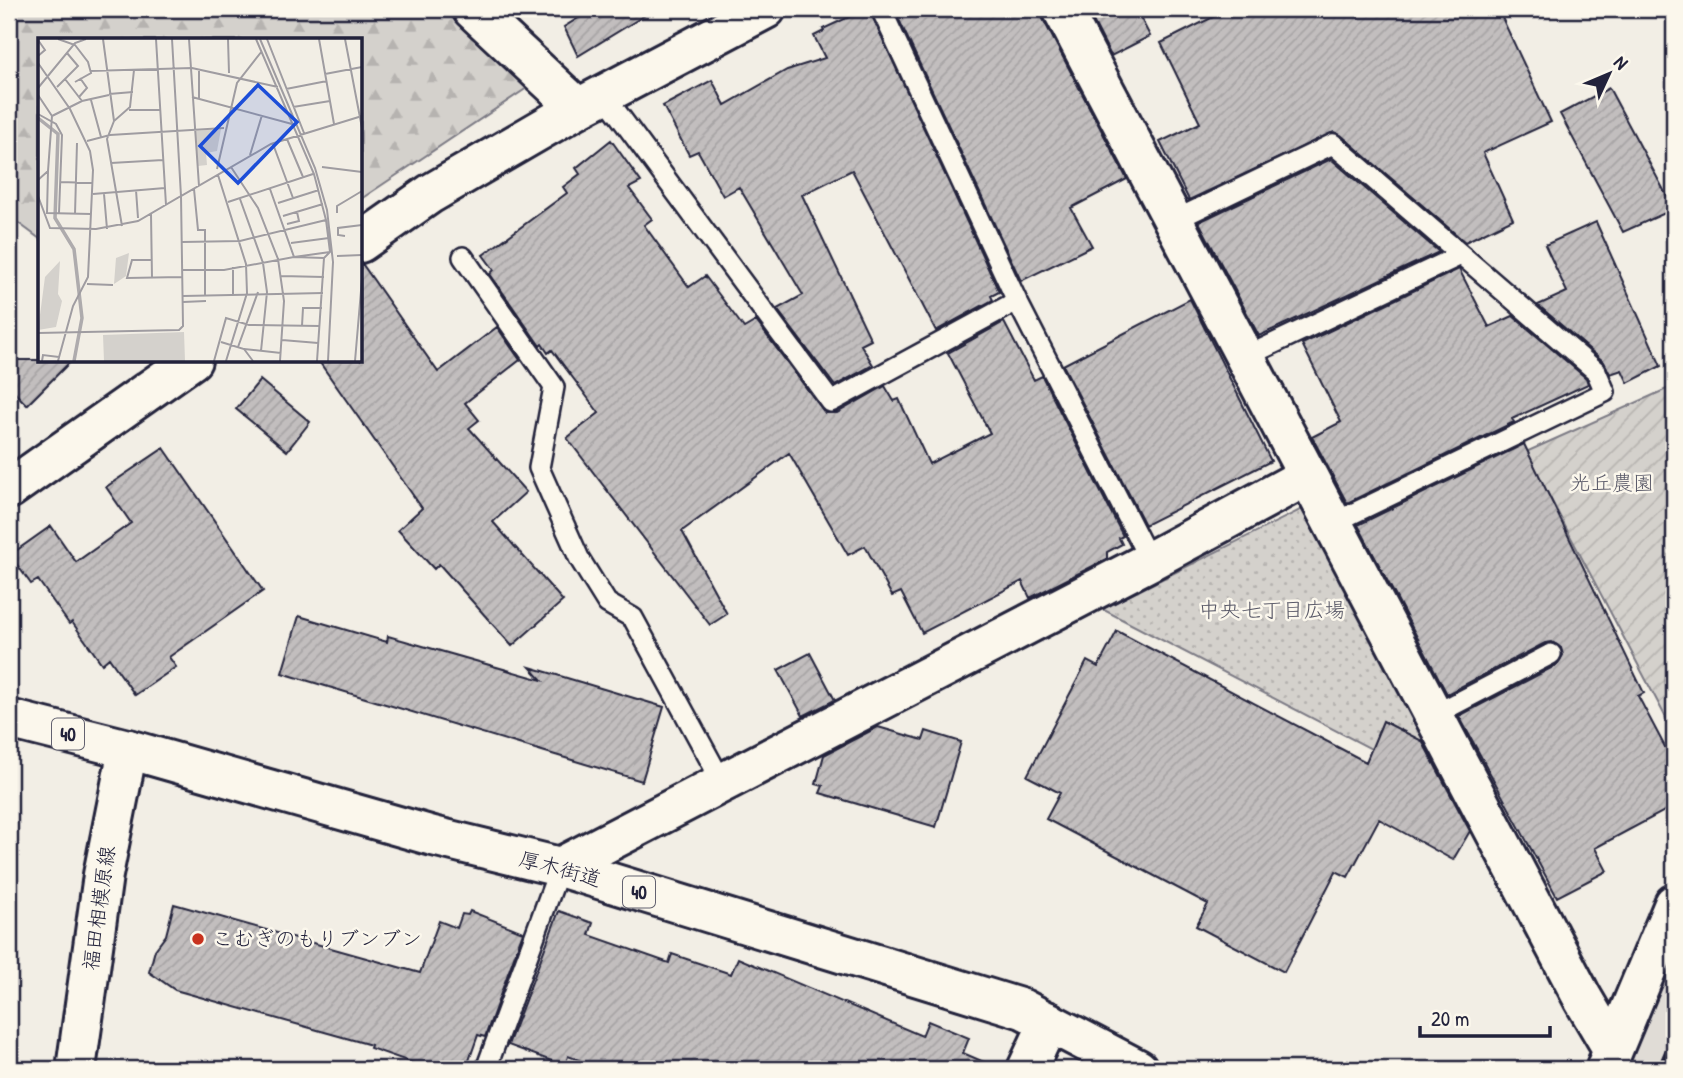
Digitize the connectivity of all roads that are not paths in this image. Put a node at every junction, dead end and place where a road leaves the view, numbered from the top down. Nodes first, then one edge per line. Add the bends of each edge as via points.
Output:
1 (472, 9) edge
2 (765, 9) edge
3 (881, 9) edge
4 (1062, 9) edge
5 (591, 102) junction
6 (1173, 221) junction
7 (362, 242) edge
8 (1461, 256) junction
9 (463, 257) dead end
10 (1017, 301) junction
11 (1245, 357) junction
12 (189, 362) edge
13 (1307, 476) junction
14 (9, 489) edge
15 (1333, 523) junction
16 (1150, 561) junction
17 (1551, 654) dead end
18 (1434, 715) junction
19 (9, 719) edge
20 (128, 748) junction
21 (722, 782) junction
22 (560, 867) junction
23 (1674, 904) edge
24 (1049, 1022) junction
25 (1609, 1060) edge
26 (76, 1069) edge
27 (486, 1069) edge
28 (1027, 1069) edge
29 (1138, 1069) edge

1 - 5 street
2 - 5 street
3 - 10 lane
4 - 6 street
5 - 7 street via 430,194
5 - 10 lane via 831,402
6 - 8 lane via 1333,144
6 - 11 street
8 - 11 lane
8 - 15 lane via 1596,371 1605,392
9 - 21 lane via 554,387 539,468 579,558 607,603 633,618
10 - 16 lane
11 - 13 street
12 - 14 street
13 - 15 street
13 - 16 street
15 - 18 street
16 - 21 street
17 - 18 lane
18 - 25 street via 1584,999
19 - 20 street, 厚木街道 / 40
20 - 22 street, 厚木街道 / 40 via 433,836
20 - 26 street, 福田相模原線 via 103,875
21 - 22 street
22 - 24 street, 厚木街道 / 40 via 1023,1009
22 - 27 lane
23 - 25 street
24 - 28 street
24 - 29 street, 厚木街道 / 40

